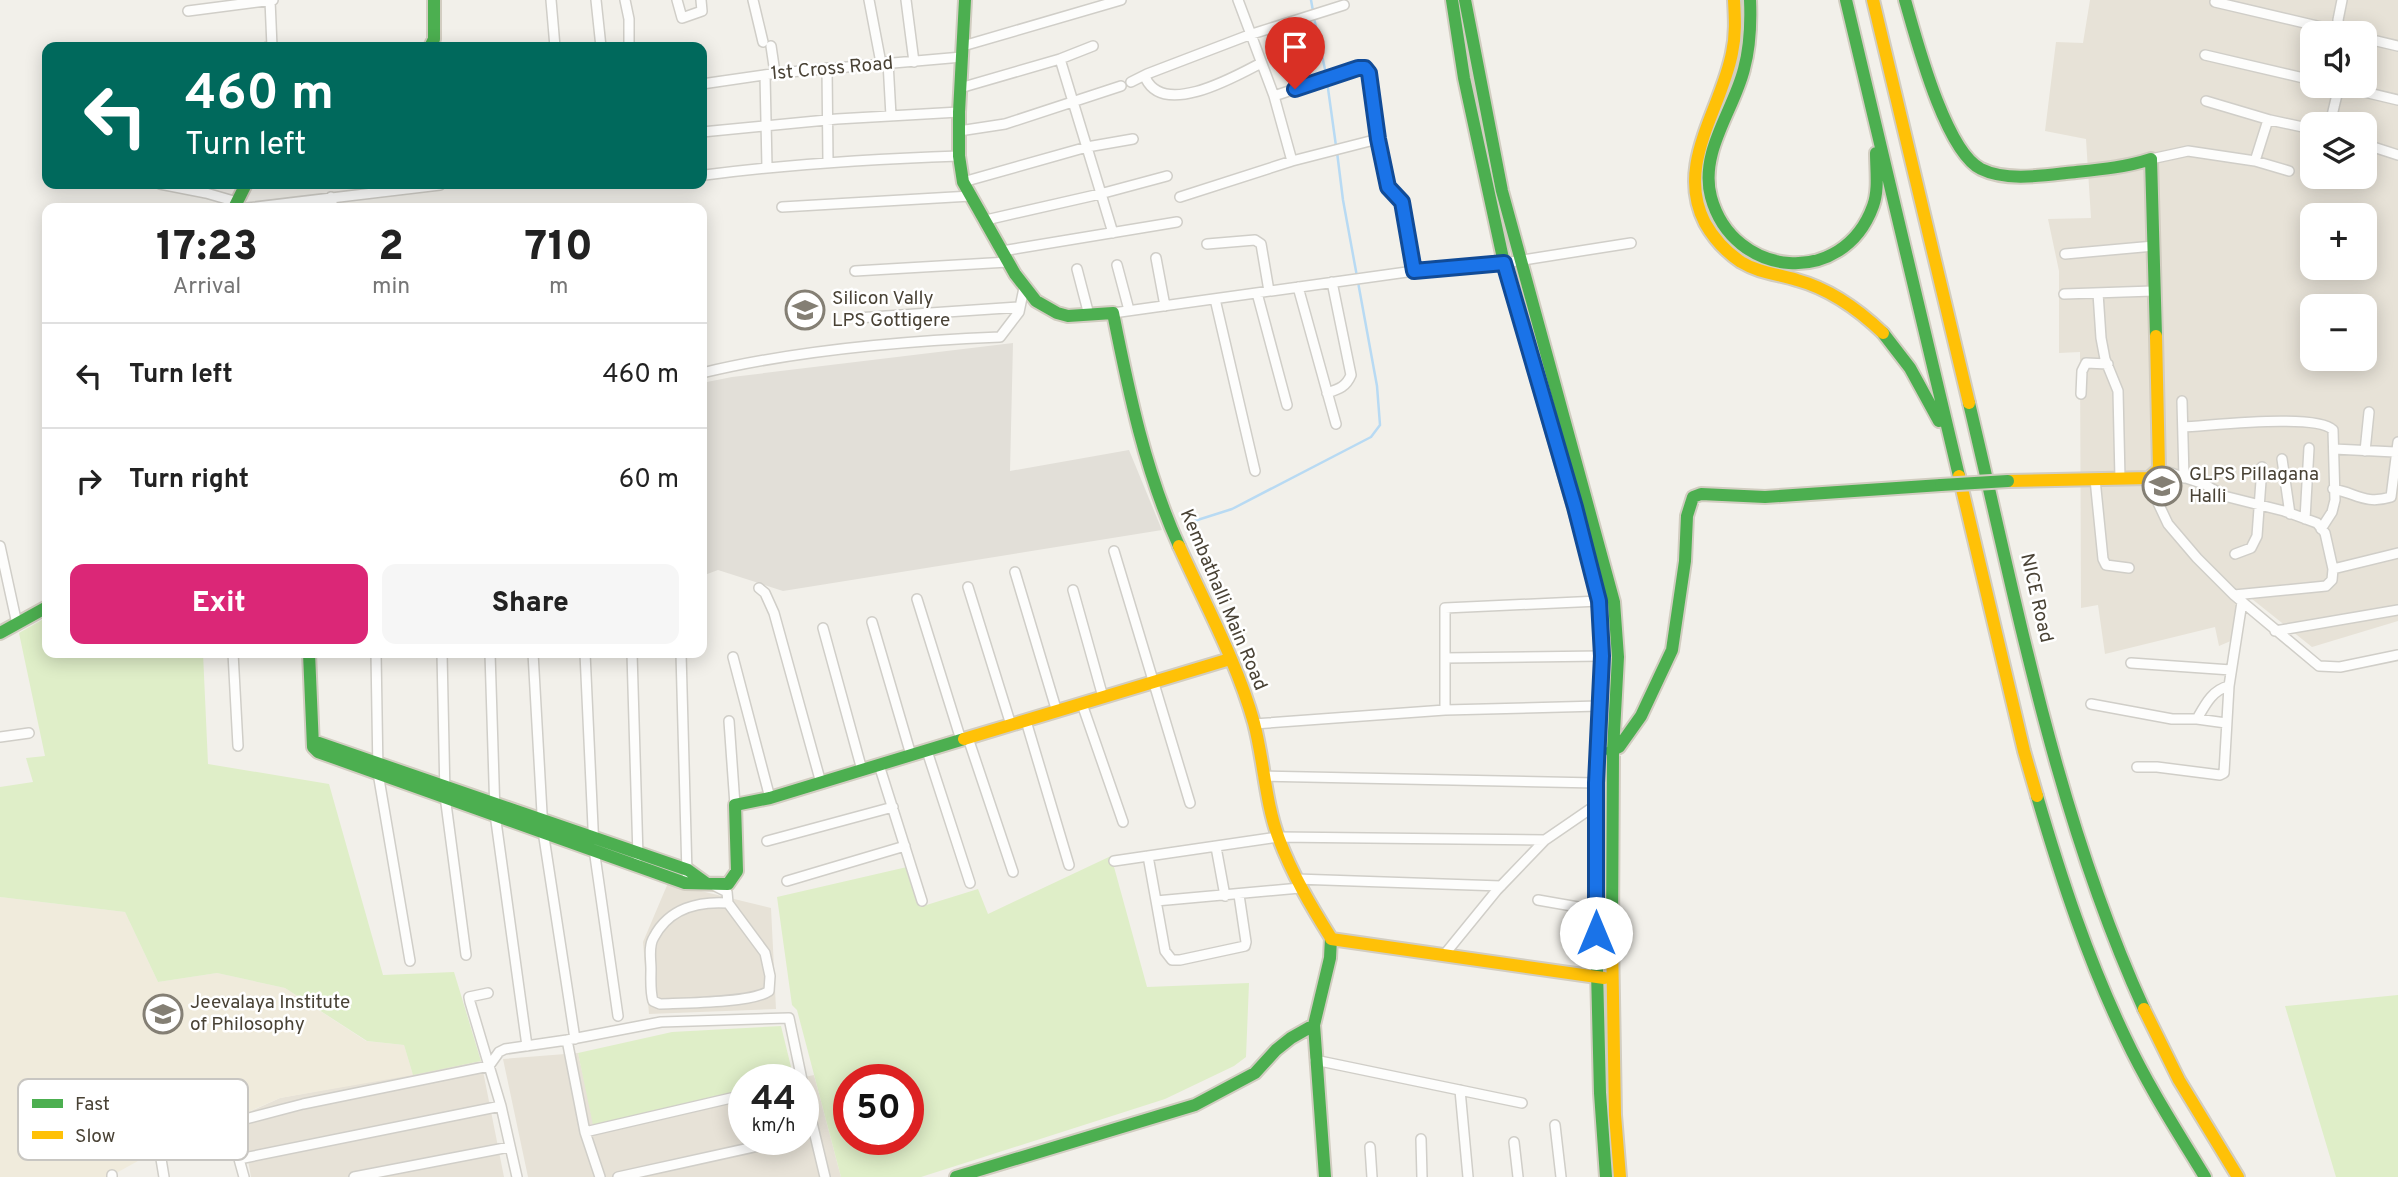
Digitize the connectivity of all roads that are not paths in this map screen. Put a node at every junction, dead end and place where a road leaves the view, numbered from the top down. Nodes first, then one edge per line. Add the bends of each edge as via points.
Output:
1 (272, 0) edge
2 (433, 0) edge
3 (551, 0) edge
4 (596, 0) edge
5 (625, 0) edge
6 (677, 0) edge
7 (701, 0) edge
8 (753, 0) edge
9 (869, 0) edge
10 (906, 0) edge
11 (965, 0) edge
12 (1121, 0) edge
13 (1238, 0) edge
14 (1452, 0) edge
15 (1465, 0) edge
16 (1734, 0) edge
17 (1750, 0) edge
18 (1846, 0) edge
19 (1873, 0) edge
20 (1905, 0) edge
21 (2342, 0) edge
22 (2215, 2) dead end
23 (1344, 5) dead end
24 (188, 11) dead end
25 (2338, 21) edge
26 (2300, 23) edge
27 (1250, 35) junction
28 (2377, 41) edge
29 (272, 42) edge
30 (432, 42) edge
31 (555, 42) edge
32 (600, 42) edge
33 (629, 42) edge
34 (1093, 46) dead end
35 (2398, 46) edge
36 (962, 52) junction
37 (2205, 55) dead end
38 (1060, 59) junction
39 (884, 62) junction
40 (914, 62) junction
41 (1261, 63) junction
42 (827, 68) junction
43 (770, 74) junction
44 (1147, 74) junction
45 (2300, 77) edge
46 (1131, 82) dead end
47 (707, 84) edge
48 (1121, 86) dead end
49 (960, 88) junction
50 (1274, 96) junction
51 (2398, 100) edge
52 (2206, 101) dead end
53 (1073, 102) junction
54 (959, 112) junction
55 (2333, 112) edge
56 (891, 116) junction
57 (828, 120) junction
58 (2270, 120) junction
59 (766, 126) junction
60 (2300, 126) edge
61 (1876, 127) junction
62 (959, 131) junction
63 (707, 132) edge
64 (1133, 139) dead end
65 (1378, 139) junction
66 (1087, 147) junction
67 (2377, 148) edge
68 (2398, 155) edge
69 (959, 156) junction
70 (2151, 159) junction
71 (1292, 161) junction
72 (2255, 161) junction
73 (828, 162) junction
74 (767, 167) junction
75 (2288, 172) dead end
76 (707, 175) edge
77 (1167, 176) dead end
78 (963, 182) junction
79 (185, 189) edge
80 (404, 189) edge
81 (1100, 194) junction
82 (971, 196) junction
83 (331, 197) junction
84 (1180, 197) dead end
85 (232, 203) edge
86 (270, 203) edge
87 (332, 203) edge
88 (782, 207) dead end
89 (986, 220) junction
90 (1177, 222) dead end
91 (1112, 233) junction
92 (1631, 243) dead end
93 (1207, 244) dead end
94 (2154, 246) junction
95 (2065, 254) dead end
96 (1005, 257) junction
97 (1156, 258) dead end
98 (1518, 259) junction
99 (1504, 263) junction
100 (1117, 265) dead end
101 (1077, 269) dead end
102 (855, 271) dead end
103 (1414, 271) junction
104 (1332, 282) junction
105 (1298, 287) junction
106 (1024, 288) junction
107 (1269, 291) junction
108 (2153, 291) junction
109 (1257, 293) junction
110 (2098, 293) junction
111 (2064, 294) dead end
112 (1215, 299) junction
113 (1165, 306) junction
114 (1020, 307) junction
115 (1129, 310) junction
116 (1113, 313) junction
117 (1089, 315) junction
118 (857, 318) dead end
119 (2108, 364) junction
120 (707, 372) edge
121 (1327, 393) junction
122 (2081, 394) dead end
123 (2182, 401) dead end
124 (1287, 405) dead end
125 (2369, 412) dead end
126 (1336, 424) dead end
127 (2183, 427) junction
128 (2398, 442) edge
129 (2309, 448) dead end
130 (2334, 449) junction
131 (2365, 451) junction
132 (2395, 452) junction
133 (1954, 455) junction
134 (2283, 459) dead end
135 (2262, 467) dead end
136 (1255, 471) dead end
137 (2154, 473) junction
138 (2184, 478) junction
139 (2095, 479) junction
140 (2120, 479) junction
141 (2333, 489) junction
142 (2259, 505) junction
143 (2290, 513) junction
144 (2305, 519) junction
145 (2321, 529) junction
146 (0, 546) edge
147 (1114, 551) dead end
148 (2398, 553) edge
149 (2235, 554) dead end
150 (2129, 568) dead end
151 (2333, 569) junction
152 (1015, 572) dead end
153 (968, 587) dead end
154 (758, 588) dead end
155 (1073, 590) dead end
156 (2234, 595) junction
157 (917, 599) dead end
158 (1599, 601) junction
159 (2242, 602) junction
160 (42, 610) edge
161 (2398, 610) edge
162 (872, 622) dead end
163 (17, 624) junction
164 (823, 628) dead end
165 (2275, 631) junction
166 (0, 633) edge
167 (2398, 655) edge
168 (1602, 656) junction
169 (733, 657) dead end
170 (233, 658) edge
171 (309, 658) edge
172 (376, 658) edge
173 (442, 658) edge
174 (490, 658) edge
175 (533, 658) edge
176 (585, 658) edge
177 (632, 658) edge
178 (681, 658) edge
179 (1445, 658) junction
180 (1230, 659) junction
181 (2131, 663) dead end
182 (2231, 670) junction
183 (1153, 683) junction
184 (2228, 686) junction
185 (1103, 698) junction
186 (1082, 704) junction
187 (2091, 704) dead end
188 (1599, 706) junction
189 (1445, 710) junction
190 (1057, 712) junction
191 (2197, 719) junction
192 (729, 721) dead end
193 (1026, 721) junction
194 (2226, 723) junction
195 (1254, 724) junction
196 (1011, 725) junction
197 (29, 733) dead end
198 (0, 737) edge
199 (965, 739) junction
200 (238, 746) dead end
201 (927, 751) junction
202 (1597, 751) junction
203 (1613, 751) junction
204 (911, 755) junction
205 (879, 765) junction
206 (2137, 767) dead end
207 (378, 768) junction
208 (862, 770) junction
209 (1263, 776) junction
210 (821, 783) junction
211 (1596, 783) junction
212 (444, 792) junction
213 (771, 797) junction
214 (1190, 803) dead end
215 (735, 805) junction
216 (1596, 805) junction
217 (892, 807) junction
218 (494, 809) junction
219 (1124, 822) dead end
220 (543, 825) junction
221 (1279, 837) junction
222 (1545, 840) junction
223 (767, 841) dead end
224 (594, 843) junction
225 (905, 846) junction
226 (1216, 847) junction
227 (1148, 856) junction
228 (639, 859) junction
229 (1114, 861) dead end
230 (1069, 865) dead end
231 (1013, 872) dead end
232 (686, 876) junction
233 (787, 881) dead end
234 (970, 883) dead end
235 (711, 884) junction
236 (1298, 884) junction
237 (1501, 886) junction
238 (1239, 895) junction
239 (1225, 896) junction
240 (1538, 900) dead end
241 (922, 901) dead end
242 (1156, 901) junction
243 (729, 903) junction
244 (1595, 910) junction
245 (1331, 939) junction
246 (466, 955) dead end
247 (1444, 955) junction
248 (410, 961) dead end
249 (1597, 977) junction
250 (1612, 979) junction
251 (488, 993) dead end
252 (660, 1004) junction
253 (618, 1016) dead end
254 (661, 1022) junction
255 (1314, 1025) junction
256 (571, 1040) junction
257 (527, 1046) junction
258 (1315, 1060) junction
259 (799, 1064) edge
260 (489, 1066) junction
261 (1460, 1090) junction
262 (728, 1099) edge
263 (1522, 1103) dead end
264 (501, 1106) junction
265 (248, 1118) edge
266 (1555, 1125) dead end
267 (585, 1132) junction
268 (1421, 1139) dead end
269 (1514, 1142) dead end
270 (510, 1147) junction
271 (1370, 1147) dead end
272 (728, 1153) edge
273 (819, 1154) edge
274 (248, 1157) edge
275 (239, 1160) edge
276 (244, 1177) edge
277 (354, 1177) edge
278 (517, 1177) edge
279 (600, 1177) edge
280 (618, 1177) edge
281 (825, 1177) edge
282 (956, 1177) edge
283 (1325, 1177) edge
284 (1372, 1177) edge
285 (1422, 1177) edge
286 (1468, 1177) edge
287 (1518, 1177) edge
288 (1561, 1177) edge
289 (1605, 1177) edge
290 (1620, 1177) edge
291 (2204, 1177) edge
292 (2238, 1177) edge

1 - 24 street
1 - 29 street
2 - 30 main road
3 - 31 street
4 - 32 street
5 - 33 street
6 - 7 street via 682,18 702,11
8 - 43 street via 767,44
9 - 39 street
10 - 40 street
11 - 36 main road
12 - 36 street, 1st Cross Road
13 - 27 street
14 - 99 main road
15 - 98 main road
16 - 133 main road via 1737,21 1729,68 1696,162 1694,192 1704,221 1721,246 1742,264 1820,288 1880,330 1925,391
17 - 61 main road via 1744,71 1708,172 1717,212 1741,245 1763,259 1800,264 1826,258 1849,243 1873,205
18 - 61 main road
19 - 292 main road, NICE Road via 2077,838 2150,1024
20 - 70 main road via 1951,134 1972,165 1983,171 2030,177
21 - 25 street
22 - 26 street
23 - 27 street
27 - 41 street
27 - 44 street
28 - 35 street
34 - 38 street
36 - 40 street, 1st Cross Road
36 - 49 main road
37 - 45 street
38 - 49 street
38 - 53 street
39 - 40 street, 1st Cross Road
39 - 42 street, 1st Cross Road
39 - 56 street
41 - 44 street via 1206,90 1169,95 1149,86
41 - 50 street
42 - 43 street, 1st Cross Road
42 - 57 street
43 - 47 street, 1st Cross Road
43 - 59 street
44 - 46 street
48 - 53 street
49 - 54 main road
50 - 65 street via 1365,68
50 - 71 street
51 - 55 street via 2339,86
52 - 58 street
53 - 62 street via 1005,124
53 - 66 street
54 - 56 street
54 - 62 main road
56 - 57 street
57 - 59 street
57 - 73 street
58 - 60 street
58 - 72 street
59 - 63 street
59 - 74 street
61 - 133 main road
62 - 69 main road
64 - 66 street
65 - 71 street
65 - 103 street via 1388,187 1402,202
66 - 78 street
66 - 81 street
67 - 68 street
69 - 73 street
69 - 78 main road
70 - 72 street via 2188,151
70 - 94 main road
71 - 84 street
72 - 75 street
73 - 74 street
74 - 76 street
77 - 81 street
78 - 82 main road
79 - 85 street
80 - 83 street
81 - 89 street
81 - 91 street
82 - 88 street
82 - 89 main road
83 - 86 street
83 - 87 street
89 - 96 main road
90 - 91 street
91 - 96 street
92 - 98 street
93 - 107 street via 1255,240 1261,244
94 - 95 street
94 - 108 main road
96 - 102 street
96 - 106 main road
97 - 113 street
98 - 99 street
98 - 203 main road via 1614,602 1618,657
99 - 103 street
99 - 158 main road
100 - 115 street
101 - 117 street
103 - 104 street
104 - 105 street
104 - 121 street via 1351,375 1341,389
105 - 107 street
105 - 121 street
106 - 114 street
106 - 117 main road via 1057,313
107 - 109 street
108 - 110 street
108 - 137 main road via 2163,443
109 - 112 street
109 - 124 street
110 - 111 street
110 - 119 street
112 - 113 street
112 - 136 street
113 - 115 street
114 - 118 street
114 - 120 street via 1000,337 825,352
115 - 116 street
116 - 117 main road
116 - 180 main road, Kembathalli Main Road via 1133,412 1153,480
119 - 122 street via 2086,363
119 - 140 street via 2118,391
121 - 126 street
123 - 127 street
125 - 131 street
127 - 130 street via 2304,421 2333,430
127 - 138 street
128 - 132 street
129 - 144 street
130 - 131 street
130 - 141 street
131 - 132 street
132 - 141 street via 2391,497 2363,499
133 - 291 main road via 2024,751 2065,889 2117,1021
134 - 143 street
135 - 142 street
137 - 138 street
137 - 140 main road
137 - 156 street via 2151,488 2168,524
138 - 142 street
139 - 140 main road
139 - 150 street via 2103,559 2110,567
139 - 203 main road, bridge via 1693,497 1672,650 1641,716
141 - 145 street via 2332,512
142 - 143 street
142 - 149 street via 2258,536 2251,548
143 - 144 street
144 - 145 street
145 - 151 street
146 - 163 street
147 - 183 street
148 - 151 street
151 - 156 street via 2326,586
152 - 190 street
153 - 196 street
154 - 210 street via 774,613
155 - 185 street
156 - 159 street
157 - 199 street
158 - 168 main road
158 - 179 street via 1445,608
159 - 165 street
159 - 182 street
160 - 163 main road
161 - 165 street
162 - 204 street
163 - 166 main road
164 - 208 street
165 - 167 street via 2319,666 2340,667
168 - 179 street
168 - 188 main road
169 - 213 street
170 - 200 street
171 - 207 main road via 313,747
172 - 207 street
173 - 212 street
174 - 218 street
175 - 220 street
176 - 224 street
177 - 228 street
178 - 232 street
179 - 189 street
180 - 183 main road
180 - 195 main road, Kembathalli Main Road
181 - 182 street
182 - 184 street
183 - 185 main road
183 - 214 street
184 - 191 street via 2214,693
184 - 194 street
185 - 186 main road
186 - 190 main road
186 - 219 street
187 - 191 street via 2172,719
188 - 189 street
188 - 202 main road
189 - 195 street
190 - 193 main road
191 - 194 street
192 - 215 street
193 - 196 main road
193 - 230 street
194 - 206 street via 2224,773 2220,775
195 - 209 main road, Kembathalli Main Road
196 - 199 main road
197 - 198 street
199 - 201 main road
199 - 231 street
201 - 204 main road
201 - 234 street
202 - 203 main road
202 - 211 main road
203 - 250 main road
204 - 205 main road
205 - 208 main road
205 - 217 street
207 - 212 main road via 411,788
207 - 248 street
208 - 210 main road
209 - 211 street
209 - 221 main road, Kembathalli Main Road
210 - 213 main road
211 - 216 main road
212 - 218 main road
212 - 246 street
213 - 215 main road
215 - 235 main road via 737,871 728,884
216 - 222 street
216 - 244 main road
217 - 223 street
217 - 225 street
218 - 220 main road
218 - 257 street
220 - 224 main road
220 - 256 street
221 - 222 street
221 - 226 street
221 - 236 main road, Kembathalli Main Road
222 - 237 street
224 - 228 main road
224 - 253 street
225 - 233 street
225 - 241 street
226 - 227 street
226 - 239 street
227 - 229 street
227 - 242 street
228 - 232 main road
232 - 235 main road
235 - 243 street via 727,892
236 - 237 street
236 - 238 street
236 - 245 main road, Kembathalli Main Road
237 - 247 street
238 - 239 street
238 - 242 street via 1245,946 1180,960 1172,960 1165,951
239 - 242 street
240 - 244 street
243 - 252 street via 688,907 653,937 652,997
243 - 252 street via 765,953 769,992
244 - 249 main road
245 - 247 main road
245 - 255 main road
247 - 249 main road
249 - 250 main road
249 - 289 main road
250 - 290 main road
251 - 260 street via 469,997
252 - 254 street
254 - 256 street
254 - 259 street via 789,1018
255 - 258 main road
255 - 282 main road via 1276,1050 1255,1073 1195,1105
256 - 257 street
256 - 267 street
257 - 260 street via 499,1052
258 - 261 street
258 - 283 main road
260 - 264 street
260 - 265 street
261 - 263 street
261 - 286 street
262 - 267 street
264 - 270 street
264 - 274 street
266 - 288 street
267 - 279 street
268 - 285 street
269 - 287 street
270 - 277 street
270 - 278 street
271 - 284 street
272 - 280 street
273 - 281 street
275 - 276 street

